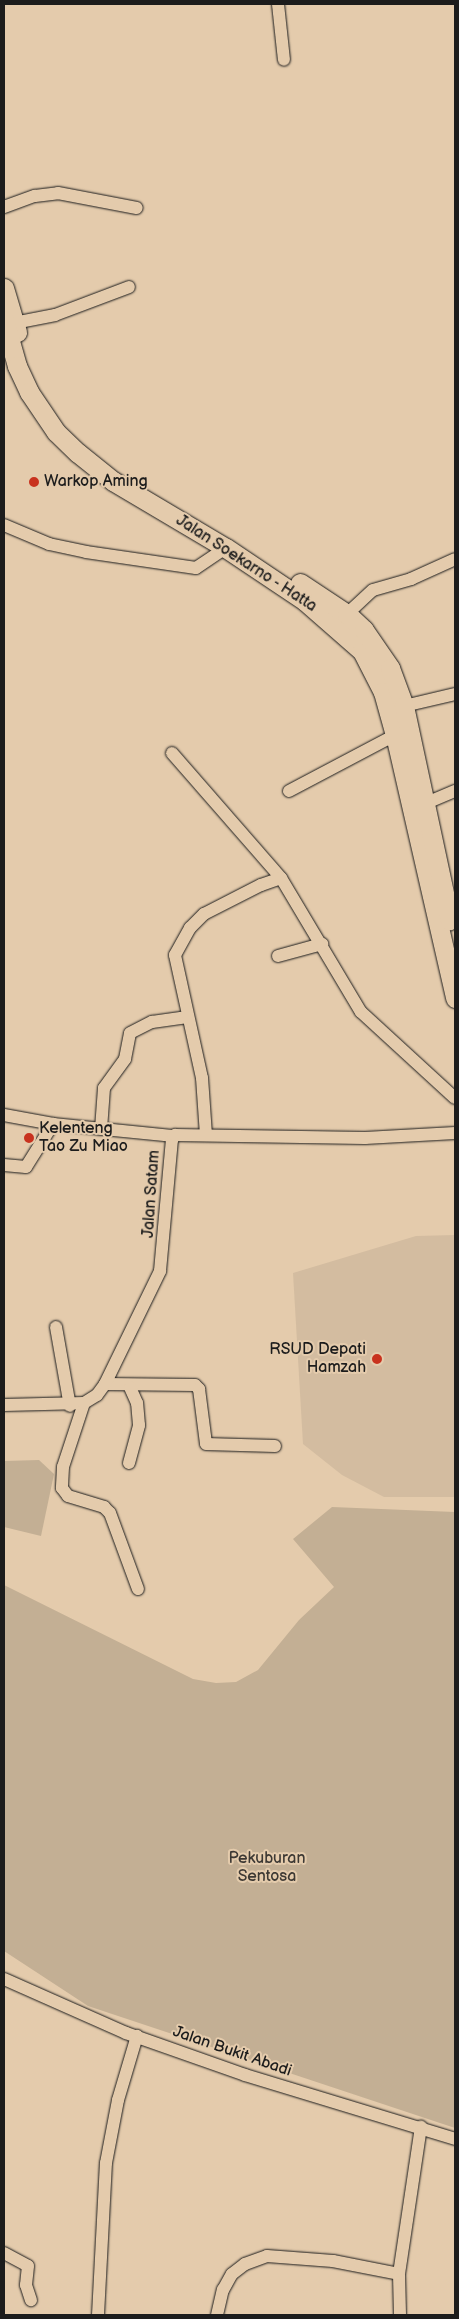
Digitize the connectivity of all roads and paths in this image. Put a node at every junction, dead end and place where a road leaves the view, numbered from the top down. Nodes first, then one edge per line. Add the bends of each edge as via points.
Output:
1 (278, 4) edge
2 (284, 60) dead end
3 (4, 207) edge
4 (137, 208) dead end
5 (129, 287) dead end
6 (4, 288) edge
7 (9, 321) edge
8 (4, 525) edge
9 (226, 548) junction
10 (455, 559) edge
11 (347, 614) junction
12 (455, 694) edge
13 (404, 706) junction
14 (395, 736) junction
15 (172, 753) dead end
16 (289, 791) dead end
17 (455, 791) edge
18 (424, 804) junction
19 (281, 878) junction
20 (322, 944) junction
21 (455, 944) edge
22 (278, 956) dead end
23 (455, 998) edge
24 (186, 1017) junction
25 (455, 1098) edge
26 (4, 1115) edge
27 (54, 1124) junction
28 (101, 1129) junction
29 (455, 1133) edge
30 (206, 1135) junction
31 (174, 1136) junction
32 (4, 1165) edge
33 (56, 1327) dead end
34 (105, 1384) junction
35 (130, 1387) junction
36 (84, 1403) junction
37 (4, 1405) edge
38 (70, 1406) junction
39 (275, 1446) dead end
40 (129, 1462) dead end
41 (138, 1588) dead end
42 (4, 1980) edge
43 (136, 2036) junction
44 (420, 2128) junction
45 (455, 2139) edge
46 (4, 2254) edge
47 (398, 2274) junction
48 (31, 2300) dead end
49 (98, 2315) edge
50 (217, 2315) edge
51 (400, 2315) edge

1 - 2 street
3 - 4 street via 35,196 58,194
5 - 7 street via 55,315
6 - 7 highway, Jalan Soekarno - Hatta
7 - 9 highway, Jalan Soekarno - Hatta via 17,366 30,392 66,442 113,481
7 - 11 highway, Jalan Soekarno - Hatta via 48,398 79,440 99,460 142,492 247,549
8 - 9 street via 49,544 196,568
9 - 14 highway, Jalan Soekarno - Hatta via 306,600 354,642 372,667
10 - 11 street via 411,579 373,590
11 - 13 highway, Jalan Soekarno - Hatta via 383,656
12 - 13 street
13 - 18 highway, Jalan Soekarno - Hatta
14 - 16 street
14 - 23 highway, Jalan Soekarno - Hatta
15 - 19 street
17 - 18 street
18 - 21 highway, Jalan Soekarno - Hatta
19 - 20 street
19 - 24 street via 212,909 190,928 174,957
20 - 22 street
20 - 25 street via 337,977 361,1012
24 - 28 street via 152,1022 130,1033 125,1059 104,1088
24 - 30 street via 202,1078
26 - 27 street
27 - 28 street
27 - 32 street via 26,1167
28 - 31 street
29 - 30 street, Jalan Satam via 365,1138
30 - 31 street, Jalan Satam
31 - 34 street, Jalan Satam via 160,1272
33 - 38 street
34 - 35 street
34 - 36 street, Jalan Satam via 97,1395
35 - 39 street via 195,1385 199,1389 206,1444
35 - 40 street via 137,1403 139,1425
36 - 38 street, Jalan Satam
36 - 41 street via 63,1467 62,1488 68,1496 104,1507 110,1513
37 - 38 street, Jalan Satam
42 - 43 street, Jalan Bukit Abadi
43 - 44 street, Jalan Bukit Abadi via 245,2075
43 - 49 street via 118,2100 103,2183 104,2236
44 - 45 street, Jalan Bukit Abadi
44 - 47 street
46 - 48 street via 28,2266 26,2285
47 - 50 street via 333,2261 266,2256 245,2264 232,2274 223,2290
47 - 51 street

